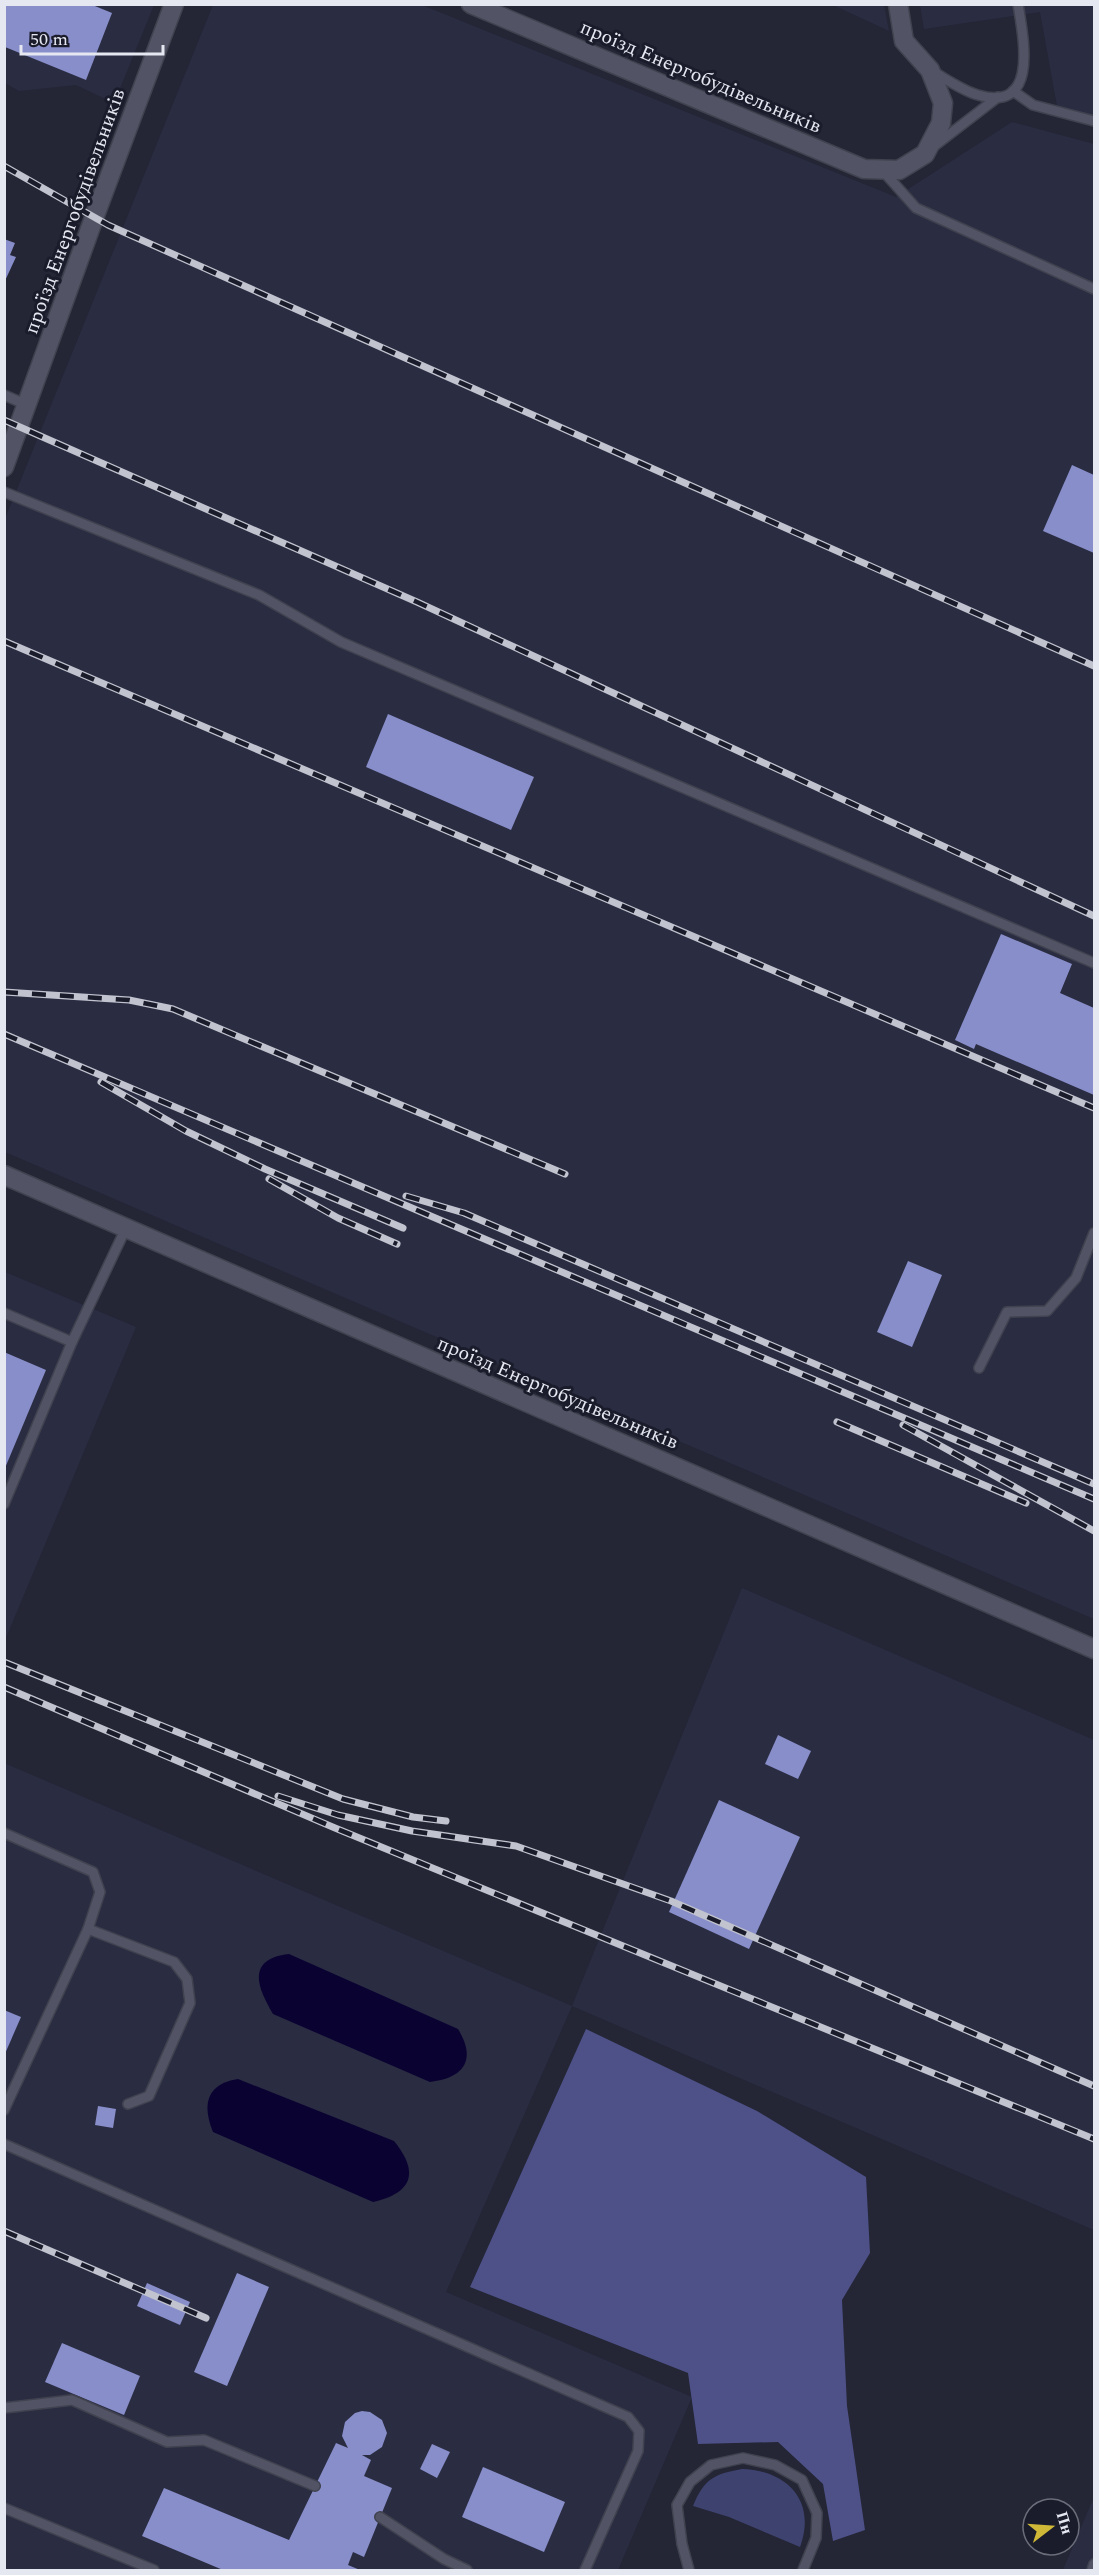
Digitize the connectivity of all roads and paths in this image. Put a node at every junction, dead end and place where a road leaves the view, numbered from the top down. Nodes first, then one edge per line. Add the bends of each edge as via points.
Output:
1 (471, 4) edge
2 (898, 4) edge
3 (1018, 4) edge
4 (174, 5) edge
5 (930, 70) junction
6 (1013, 92) junction
7 (998, 97) junction
8 (1095, 121) edge
9 (925, 153) junction
10 (882, 169) junction
11 (1095, 289) edge
12 (4, 395) edge
13 (27, 405) junction
14 (4, 467) edge
15 (4, 492) edge
16 (1095, 963) edge
17 (4, 1175) edge
18 (126, 1228) junction
19 (1095, 1233) edge
20 (4, 1313) edge
21 (72, 1342) junction
22 (980, 1368) dead end
23 (4, 1504) edge
24 (1095, 1649) edge
25 (4, 1833) edge
26 (88, 1929) junction
27 (128, 2104) dead end
28 (4, 2110) edge
29 (4, 2144) edge
30 (4, 2408) edge
31 (315, 2486) dead end
32 (4, 2508) edge
33 (381, 2517) dead end
34 (1095, 2564) edge
35 (154, 2571) edge
36 (467, 2571) edge
37 (585, 2571) edge
38 (689, 2571) edge
39 (803, 2571) edge
40 (1092, 2571) edge

1 - 10 street, проїзд Енергобудівельників via 864,169
2 - 5 street, проїзд Енергобудівельників via 904,41
3 - 6 lane via 1026,58
4 - 13 street, проїзд Енергобудівельників
5 - 7 lane via 977,95
5 - 9 street, проїзд Енергобудівельників via 943,103 941,123
6 - 7 lane
6 - 8 lane via 1033,105
7 - 9 lane
9 - 10 street, проїзд Енергобудівельників via 899,170
10 - 11 lane via 916,208
12 - 13 lane
13 - 14 street, проїзд Енергобудівельників
15 - 16 lane via 259,595 341,642
17 - 18 street, проїзд Енергобудівельників
18 - 21 lane
18 - 24 street, проїзд Енергобудівельників
19 - 22 lane via 1076,1278 1047,1311 1007,1312
20 - 21 lane
21 - 23 lane
25 - 26 lane via 93,1872 100,1892
26 - 27 lane via 174,1962 187,1979 190,2003 149,2096
26 - 28 lane
29 - 37 lane via 628,2417 639,2431 638,2451
30 - 31 lane via 72,2400 167,2442 204,2440
32 - 35 lane
33 - 36 lane
34 - 40 lane
38 - 39 lane via 677,2505 690,2482 711,2465 743,2458 775,2465 802,2480 817,2513 816,2538

